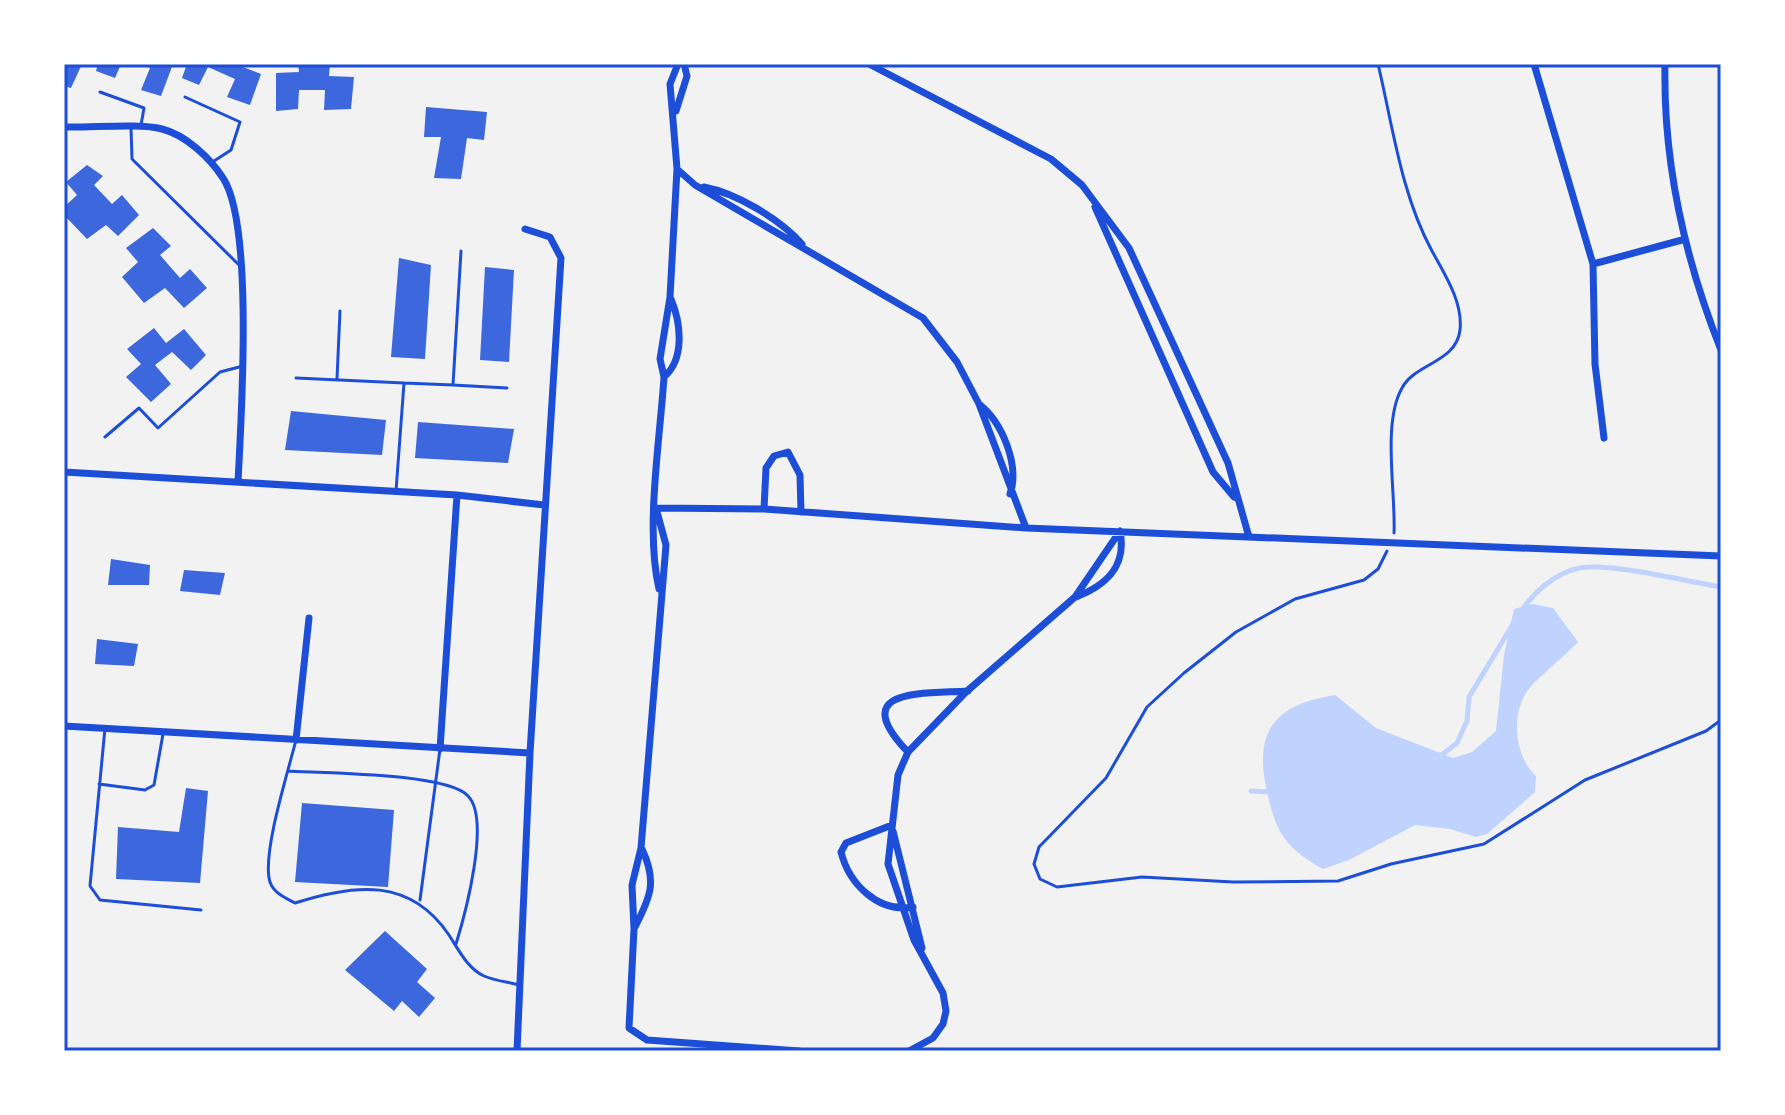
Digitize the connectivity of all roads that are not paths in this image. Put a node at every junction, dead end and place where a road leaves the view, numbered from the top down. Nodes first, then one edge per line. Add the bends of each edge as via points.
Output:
1 (678, 64) edge
2 (684, 64) edge
3 (869, 64) edge
4 (1534, 64) edge
5 (1665, 64) edge
6 (100, 92) dead end
7 (185, 97) dead end
8 (675, 113) junction
9 (64, 127) edge
10 (136, 128) junction
11 (211, 164) junction
12 (677, 169) junction
13 (1082, 185) junction
14 (525, 229) dead end
15 (1682, 240) junction
16 (461, 251) dead end
17 (1593, 264) junction
18 (239, 265) junction
19 (670, 297) junction
20 (340, 311) dead end
21 (1721, 323) edge
22 (1712, 327) junction
23 (1721, 350) edge
24 (243, 366) junction
25 (1185, 369) junction
26 (1170, 375) junction
27 (664, 377) junction
28 (296, 378) dead end
29 (337, 380) junction
30 (404, 383) junction
31 (453, 385) junction
32 (507, 388) dead end
33 (105, 437) dead end
34 (1604, 438) dead end
35 (64, 472) edge
36 (238, 482) junction
37 (396, 491) junction
38 (457, 495) junction
39 (1236, 499) junction
40 (544, 505) junction
41 (656, 508) junction
42 (764, 509) junction
43 (801, 512) junction
44 (1026, 528) junction
45 (1120, 531) junction
46 (1249, 537) junction
47 (1721, 556) edge
48 (660, 595) junction
49 (1075, 597) junction
50 (309, 618) dead end
51 (968, 691) junction
52 (64, 726) edge
53 (105, 728) junction
54 (164, 732) junction
55 (296, 740) junction
56 (440, 749) junction
57 (908, 752) junction
58 (530, 753) junction
59 (288, 771) junction
60 (436, 783) junction
61 (99, 784) junction
62 (892, 825) junction
63 (641, 848) junction
64 (419, 902) junction
65 (913, 907) junction
66 (901, 909) junction
67 (201, 910) dead end
68 (634, 929) junction
69 (456, 946) junction
70 (924, 958) junction
71 (520, 985) junction
72 (517, 1051) edge
73 (799, 1051) edge
74 (909, 1051) edge

1 - 8 street via 670,84
2 - 8 street via 687,76
3 - 13 street via 1051,159
4 - 17 street
5 - 15 street via 1664,120
6 - 10 lane via 144,108
7 - 11 lane via 240,122 231,150
8 - 12 street
9 - 10 street
10 - 11 street via 162,129 198,148
10 - 18 lane via 132,159
11 - 18 street via 225,179 238,226
12 - 19 street
12 - 44 street via 695,185 923,318 957,362 979,404
13 - 25 street via 1129,248
13 - 26 street via 1103,220
14 - 40 street via 550,237 561,258
15 - 17 street
15 - 22 street
16 - 31 lane
17 - 34 street via 1595,364
18 - 24 street
19 - 27 street via 660,359
19 - 27 street via 677,313 678,349 675,367
20 - 29 lane
21 - 22 street
22 - 23 street
24 - 33 lane via 220,372 158,428 139,408
24 - 36 street
25 - 26 street
25 - 39 street via 1228,463
26 - 39 street via 1213,472
27 - 41 street
28 - 29 lane
29 - 30 lane
30 - 31 lane
30 - 37 lane
31 - 32 lane
35 - 36 street
36 - 37 street
37 - 38 street
38 - 40 street
38 - 56 street
39 - 46 street
40 - 58 street
41 - 42 street
41 - 48 street via 652,559
41 - 48 street via 666,545
42 - 43 street
42 - 43 street via 766,468 774,456 788,452 800,475
43 - 44 street
44 - 45 street
45 - 46 street
45 - 49 street
45 - 49 street via 1124,550 1119,565 1095,589
46 - 47 street
48 - 63 street
49 - 51 street
50 - 55 street
51 - 57 street
51 - 57 street via 903,695 889,702 885,721
52 - 53 street
53 - 54 street
53 - 61 lane
54 - 55 street
54 - 61 lane via 154,785 145,790
55 - 56 street
55 - 59 lane
56 - 58 street
56 - 60 lane
57 - 62 street via 898,775
58 - 71 street
59 - 60 lane
59 - 64 lane via 270,865 269,879 278,894 295,903 334,890 370,890
60 - 64 lane
60 - 69 lane via 469,796 477,815 472,890
61 - 67 lane via 90,886 95,895 100,900
62 - 65 street
62 - 66 street via 888,864
62 - 66 street via 846,843 841,852 861,888 879,904
63 - 68 street via 632,885
63 - 68 street via 652,871 651,891
64 - 69 lane
65 - 66 street
65 - 70 street
66 - 70 street
68 - 73 street via 629,1028 647,1040
69 - 71 lane via 482,976
70 - 74 street via 943,993 946,1011 933,1038
71 - 72 street

